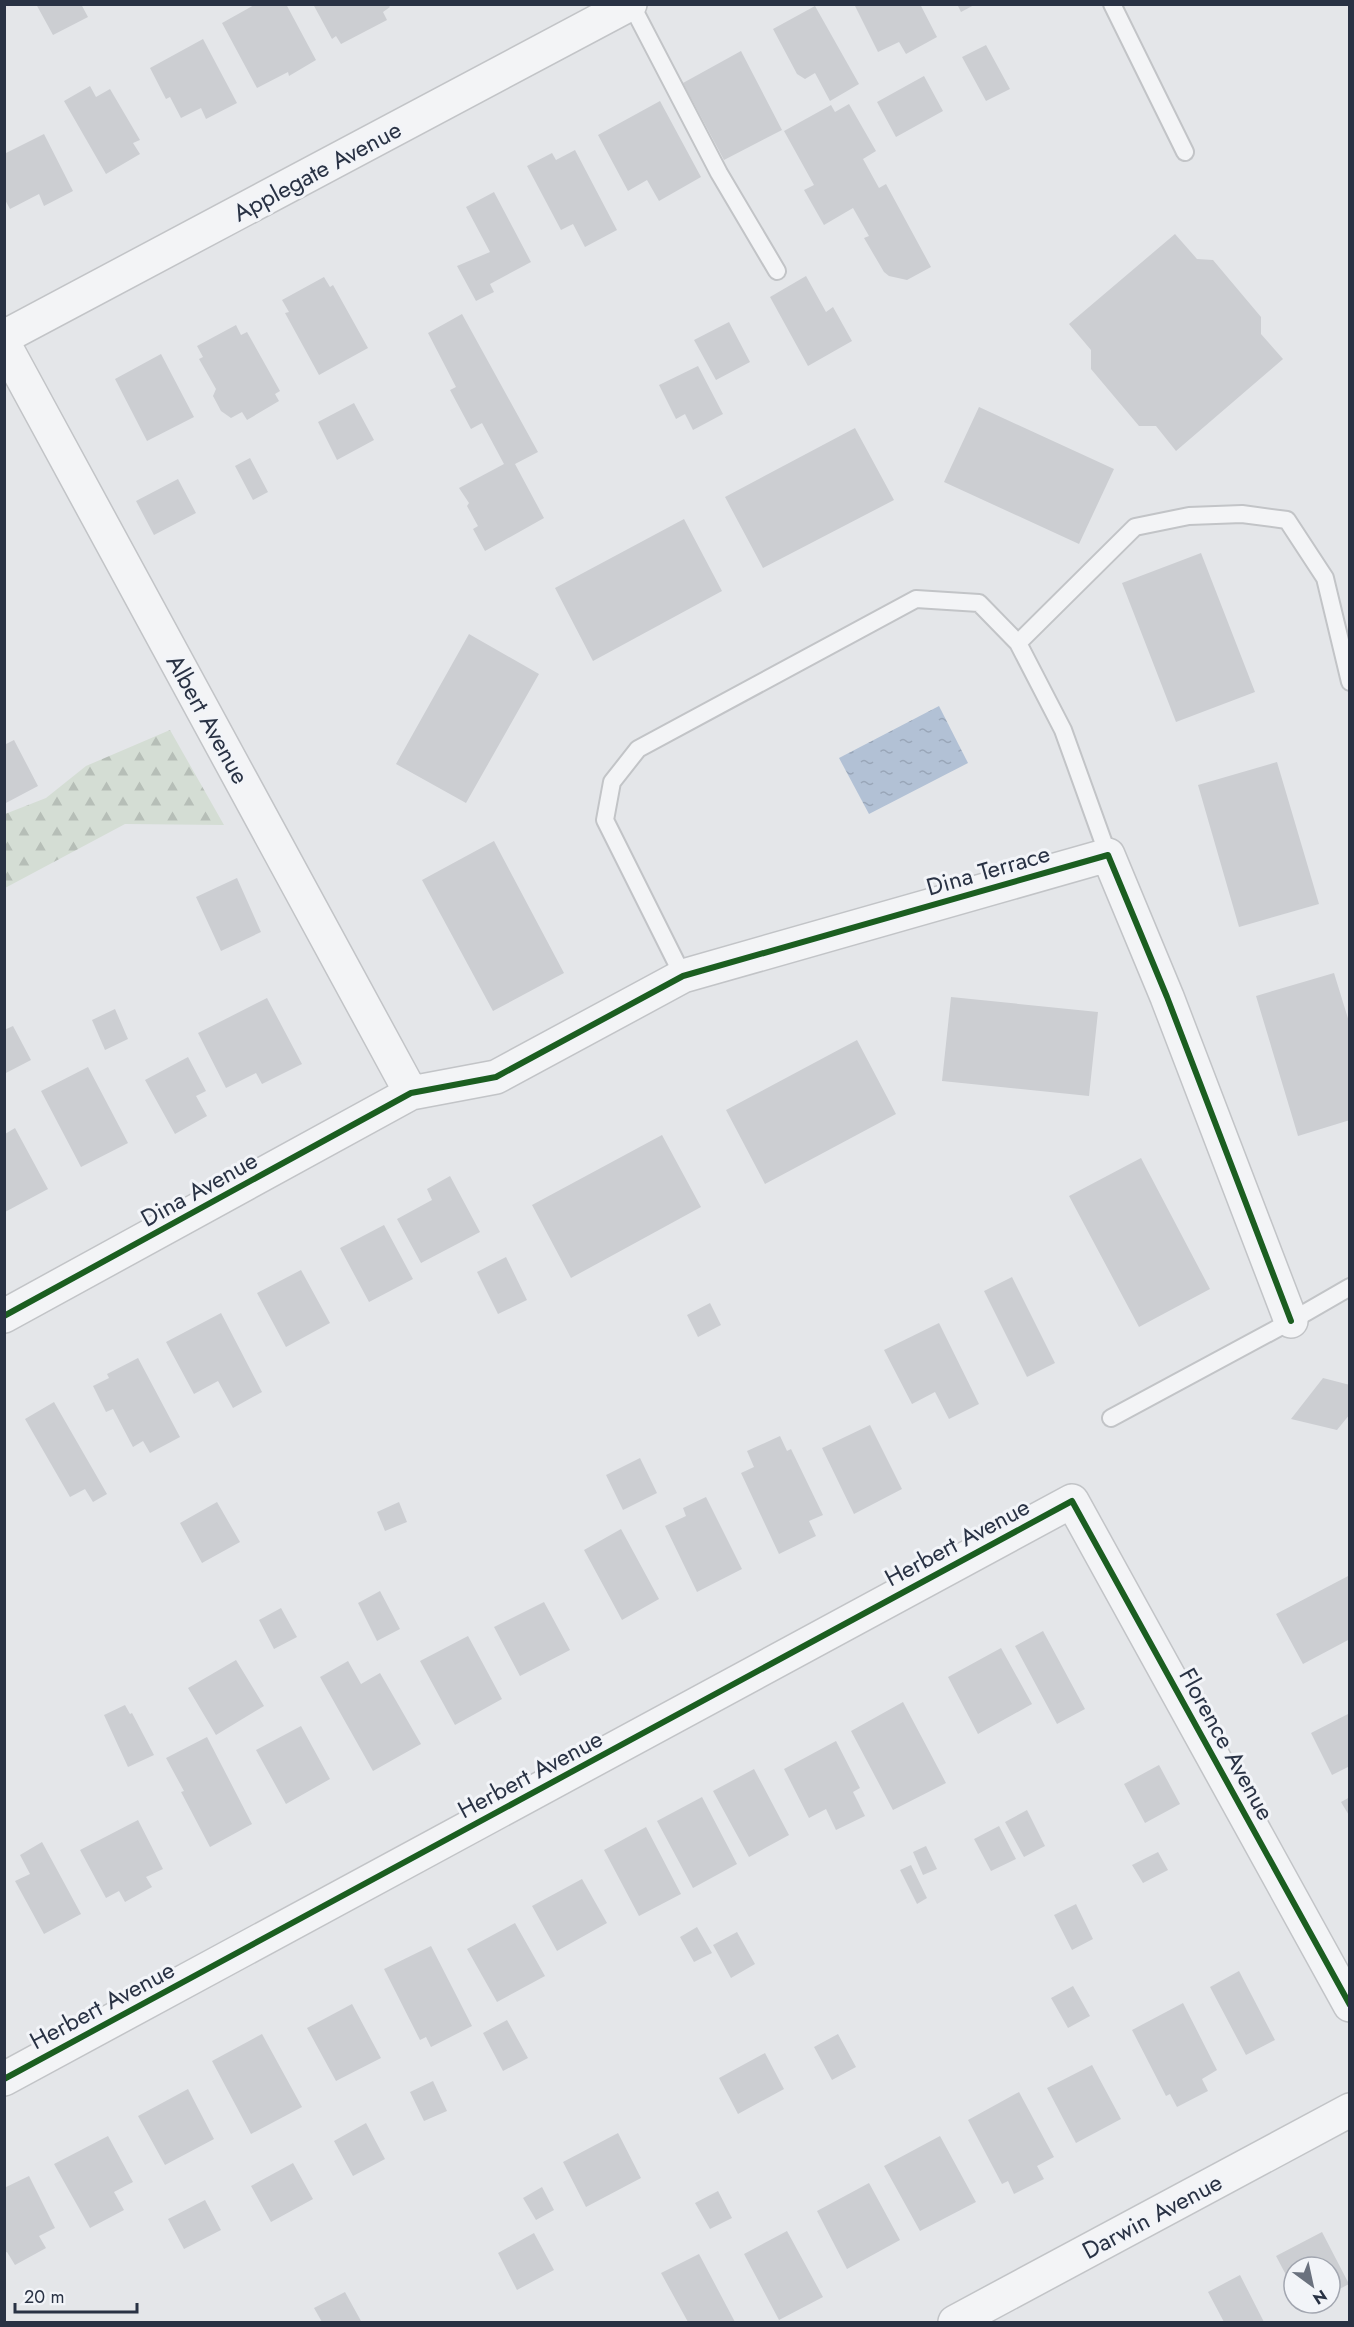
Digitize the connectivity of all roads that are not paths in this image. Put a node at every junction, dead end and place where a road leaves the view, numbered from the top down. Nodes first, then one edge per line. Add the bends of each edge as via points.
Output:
1 (630, 4) edge
2 (1112, 4) edge
3 (1185, 152) dead end
4 (777, 271) dead end
5 (4, 337) edge
6 (4, 344) edge
7 (1018, 643) junction
8 (1350, 682) edge
9 (1108, 855) junction
10 (683, 976) junction
11 (411, 1093) junction
12 (1350, 1287) edge
13 (4, 1316) edge
14 (1291, 1321) junction
15 (1111, 1418) dead end
16 (1072, 1501) joint
17 (1350, 2005) edge
18 (4, 2079) edge
19 (1350, 2110) edge
20 (955, 2322) edge

1 - 4 lane via 719,173
1 - 5 street, Applegate Avenue
2 - 3 lane
6 - 11 street, Albert Avenue
7 - 8 lane via 1135,527 1189,516 1242,514 1287,520 1325,578
7 - 9 lane via 1063,730
7 - 10 lane via 980,603 916,599 638,749 612,782 605,820
9 - 10 street, Dina Terrace
9 - 14 street
10 - 11 street, Dina Terrace via 496,1077
11 - 13 street, Dina Avenue
12 - 14 lane
14 - 15 lane
16 - 17 street, Florence Avenue
16 - 18 street, Herbert Avenue
19 - 20 street, Darwin Avenue

